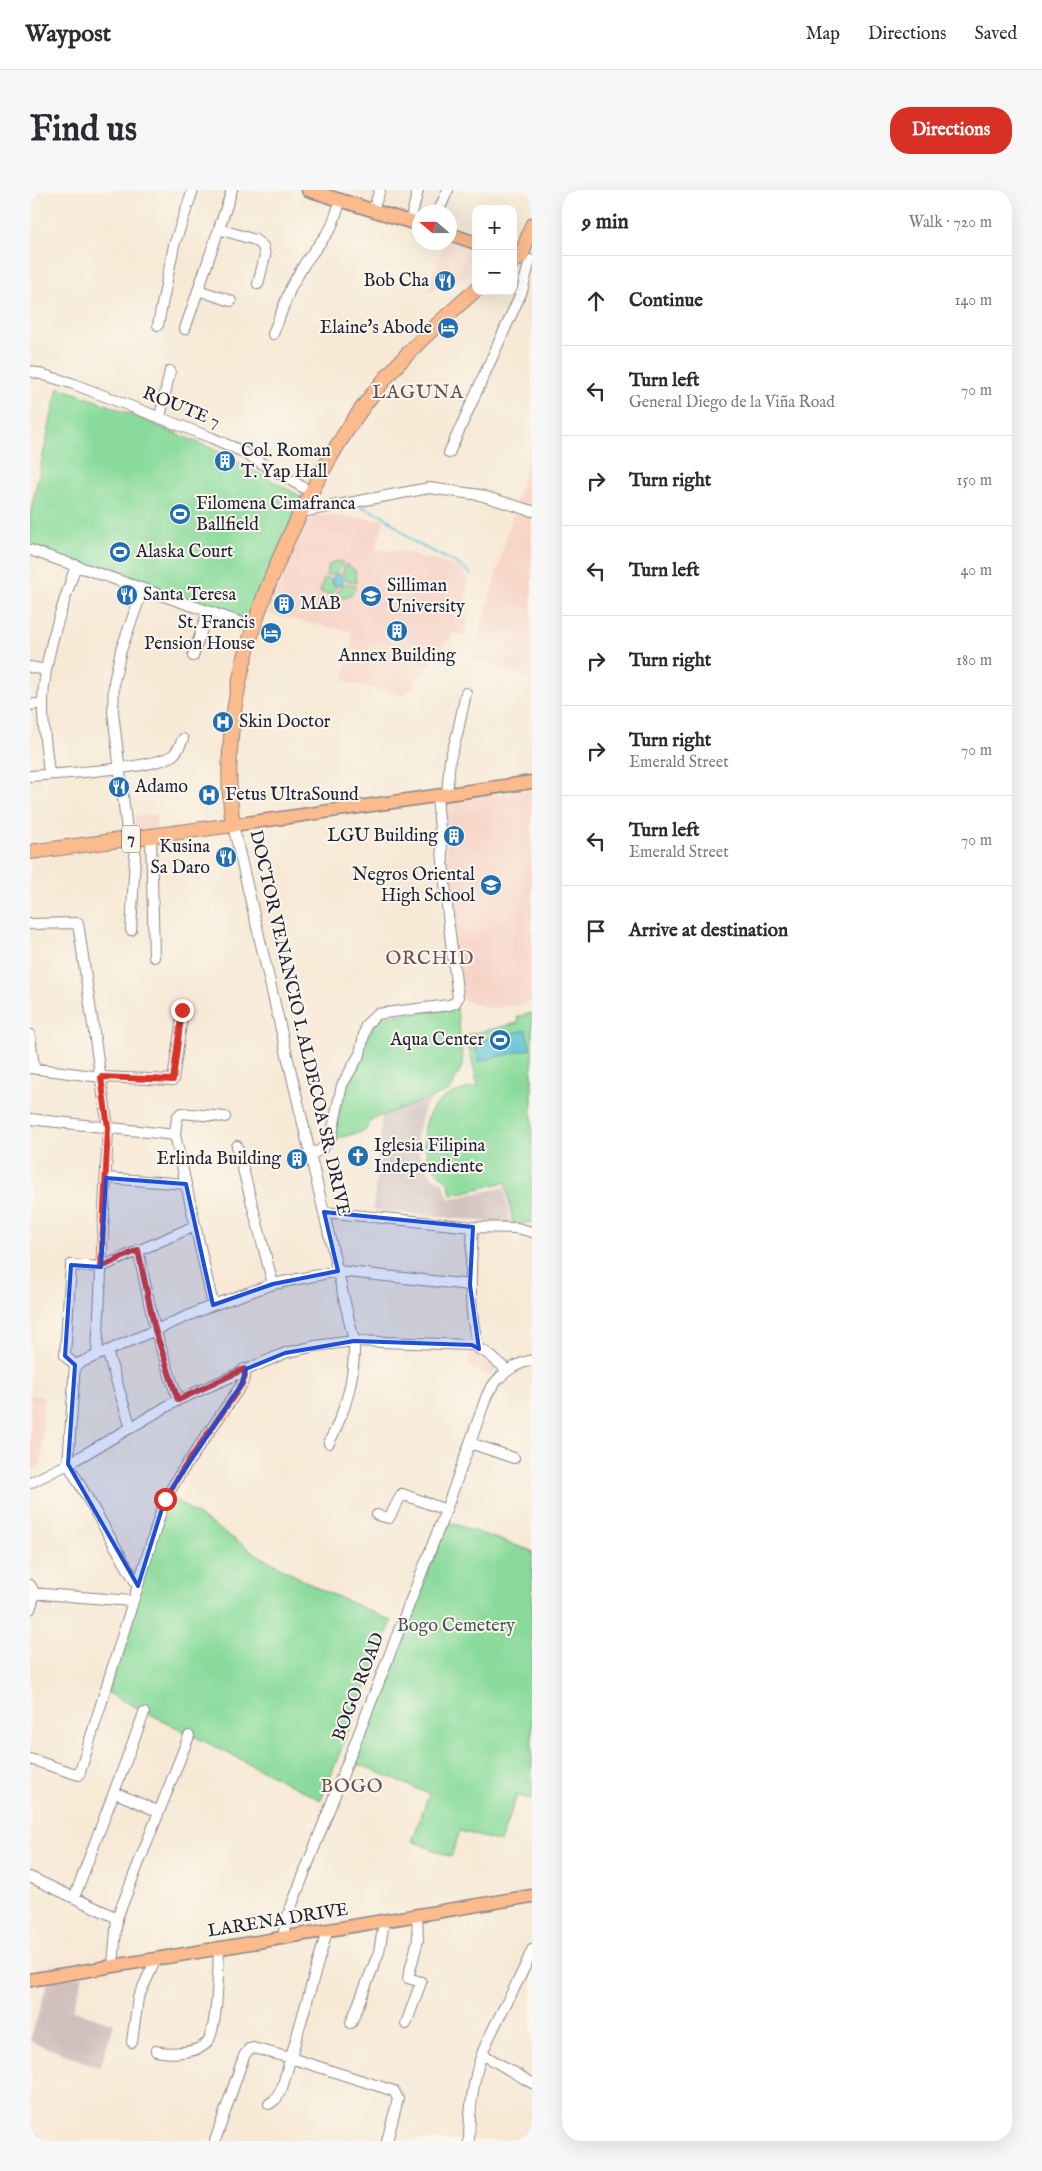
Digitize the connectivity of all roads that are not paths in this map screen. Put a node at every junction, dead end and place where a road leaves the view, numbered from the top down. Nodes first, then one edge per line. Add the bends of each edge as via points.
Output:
1 (193, 190) edge
2 (232, 190) edge
3 (308, 190) edge
4 (380, 190) edge
5 (418, 190) edge
6 (448, 190) edge
7 (341, 200) junction
8 (417, 205) edge
9 (441, 205) edge
10 (373, 210) junction
11 (412, 222) edge
12 (532, 225) edge
13 (219, 229) junction
14 (457, 236) edge
15 (472, 241) edge
16 (522, 259) edge
17 (258, 284) dead end
18 (198, 290) junction
19 (472, 294) edge
20 (231, 301) dead end
21 (158, 325) dead end
22 (185, 329) dead end
23 (273, 334) dead end
24 (30, 371) edge
25 (170, 371) dead end
26 (160, 417) junction
27 (449, 453) dead end
28 (312, 492) junction
29 (301, 512) junction
30 (532, 512) edge
31 (30, 550) edge
32 (76, 565) junction
33 (143, 589) junction
34 (208, 611) junction
35 (254, 627) junction
36 (193, 656) dead end
37 (30, 668) edge
38 (46, 670) junction
39 (466, 692) dead end
40 (42, 703) junction
41 (30, 705) edge
42 (183, 739) dead end
43 (119, 768) junction
44 (49, 774) junction
45 (30, 776) edge
46 (532, 782) edge
47 (442, 796) junction
48 (233, 825) junction
49 (151, 836) junction
50 (132, 838) junction
51 (30, 852) edge
52 (30, 924) edge
53 (131, 930) dead end
54 (154, 957) dead end
55 (182, 1010) dead end
56 (30, 1035) edge
57 (32, 1068) edge
58 (101, 1077) junction
59 (225, 1116) dead end
60 (30, 1119) edge
61 (108, 1128) junction
62 (175, 1135) junction
63 (237, 1146) dead end
64 (310, 1155) junction
65 (106, 1178) junction
66 (186, 1184) junction
67 (324, 1212) junction
68 (195, 1226) junction
69 (473, 1227) junction
70 (532, 1232) edge
71 (138, 1250) junction
72 (101, 1267) junction
73 (338, 1271) junction
74 (273, 1284) junction
75 (470, 1285) junction
76 (213, 1305) junction
77 (155, 1330) junction
78 (354, 1341) junction
79 (479, 1349) junction
80 (107, 1351) junction
81 (97, 1355) junction
82 (532, 1360) edge
83 (75, 1365) junction
84 (244, 1369) junction
85 (506, 1370) junction
86 (178, 1400) junction
87 (131, 1428) junction
88 (330, 1443) dead end
89 (470, 1443) junction
90 (514, 1458) dead end
91 (68, 1464) junction
92 (30, 1483) edge
93 (446, 1510) junction
94 (377, 1515) dead end
95 (138, 1586) junction
96 (32, 1591) edge
97 (132, 1601) junction
98 (30, 1609) edge
99 (144, 1713) dead end
100 (189, 1736) dead end
101 (30, 1759) edge
102 (114, 1792) junction
103 (159, 1812) junction
104 (30, 1878) edge
105 (532, 1896) edge
106 (74, 1898) junction
107 (417, 1916) junction
108 (117, 1918) junction
109 (384, 1922) junction
110 (328, 1931) junction
111 (283, 1938) junction
112 (219, 1949) junction
113 (532, 1950) edge
114 (156, 1959) junction
115 (114, 1966) junction
116 (30, 1980) edge
117 (351, 2023) dead end
118 (406, 2024) dead end
119 (132, 2042) dead end
120 (156, 2051) dead end
121 (482, 2054) junction
122 (290, 2058) junction
123 (532, 2083) edge
124 (269, 2104) dead end
125 (215, 2141) edge
126 (387, 2141) edge
127 (469, 2141) edge

1 - 21 street via 174,245
2 - 13 street
3 - 7 main road
4 - 10 street
5 - 8 street
6 - 9 street
7 - 10 main road
7 - 23 street via 331,228 291,287
10 - 11 main road
12 - 16 highway
13 - 17 street via 263,246 266,256
13 - 18 street
14 - 15 main road
16 - 27 street via 522,292
18 - 20 street
18 - 22 street
19 - 28 highway, DOCTOR VENANCIO I. ALDECOA SR. DRIVE via 414,347 372,393 343,435
24 - 26 street, ROUTE 7
25 - 26 street
26 - 28 street, ROUTE 7 via 239,450
28 - 29 highway, DOCTOR VENANCIO I. ALDECOA SR. DRIVE
29 - 30 street via 429,488 480,495
29 - 35 highway, DOCTOR VENANCIO I. ALDECOA SR. DRIVE via 273,573
31 - 32 street
32 - 33 street
32 - 38 street via 55,628
33 - 34 street
33 - 43 street via 121,650 114,682 113,712
34 - 35 street
34 - 36 street
35 - 48 highway, DOCTOR VENANCIO I. ALDECOA SR. DRIVE via 242,671 231,736 228,786
37 - 38 street
38 - 40 street
39 - 47 street
40 - 41 street
40 - 44 street
42 - 43 street via 172,756
43 - 44 street
43 - 50 street
44 - 45 street
46 - 47 main road, 7
47 - 48 main road, 7
47 - 64 street via 458,998 449,1006 377,1014 366,1025 360,1054 342,1085 331,1138 322,1149
48 - 49 highway, 7
48 - 64 street, DOCTOR VENANCIO I. ALDECOA SR. DRIVE
49 - 50 highway, 7
49 - 54 street
50 - 51 highway, 7
50 - 53 street
52 - 58 street via 78,923
55 - 58 street via 173,1080
56 - 57 street
57 - 58 street
58 - 61 street
59 - 62 street via 181,1114 177,1117
60 - 61 street
61 - 62 street
61 - 65 street
62 - 66 street
63 - 74 street
64 - 67 street, DOCTOR VENANCIO I. ALDECOA SR. DRIVE
65 - 66 street
65 - 72 street
66 - 68 street
67 - 69 street
67 - 73 street, DOCTOR VENANCIO I. ALDECOA SR. DRIVE
68 - 71 street
68 - 76 street
69 - 70 street via 517,1228
69 - 75 street
71 - 72 street
71 - 77 street
72 - 81 street
72 - 83 street via 71,1265 65,1356
73 - 74 street
73 - 75 street
73 - 78 street, DOCTOR VENANCIO I. ALDECOA SR. DRIVE
74 - 76 street
75 - 79 street via 474,1333
76 - 77 street
77 - 80 street
77 - 86 street
78 - 79 street via 472,1345
78 - 84 street via 285,1353
78 - 88 street, DOCTOR VENANCIO I. ALDECOA SR. DRIVE via 351,1388
79 - 85 street
80 - 81 street
80 - 87 street
81 - 83 street
82 - 85 street
83 - 91 street
84 - 86 street
84 - 95 street via 242,1384 165,1499
85 - 89 street, BOGO ROAD via 491,1387
86 - 87 street
87 - 91 street
89 - 90 street
89 - 93 street, BOGO ROAD
91 - 92 street
91 - 95 street
93 - 94 street via 402,1494 389,1518
93 - 111 street, BOGO ROAD via 286,1920
95 - 97 street
96 - 97 street
96 - 98 street
97 - 101 street via 79,1775
99 - 102 street
100 - 103 street
102 - 103 street
102 - 106 street
103 - 108 street
104 - 106 street
105 - 107 main road, LARENA DRIVE
106 - 108 street
107 - 109 main road, LARENA DRIVE
107 - 118 street via 418,1940 408,1978 421,1982
108 - 115 street
109 - 110 main road, LARENA DRIVE
109 - 117 street via 378,1952
110 - 111 main road, LARENA DRIVE
110 - 122 street
111 - 112 main road, LARENA DRIVE
112 - 114 main road, LARENA DRIVE
112 - 120 street via 208,2042 182,2052
113 - 121 street
114 - 115 main road, LARENA DRIVE
114 - 119 street via 138,1998
115 - 116 main road, LARENA DRIVE
121 - 123 street
121 - 127 street via 476,2074
122 - 124 street via 279,2094
122 - 125 street via 257,2049 246,2052
122 - 126 street via 394,2091 398,2099

